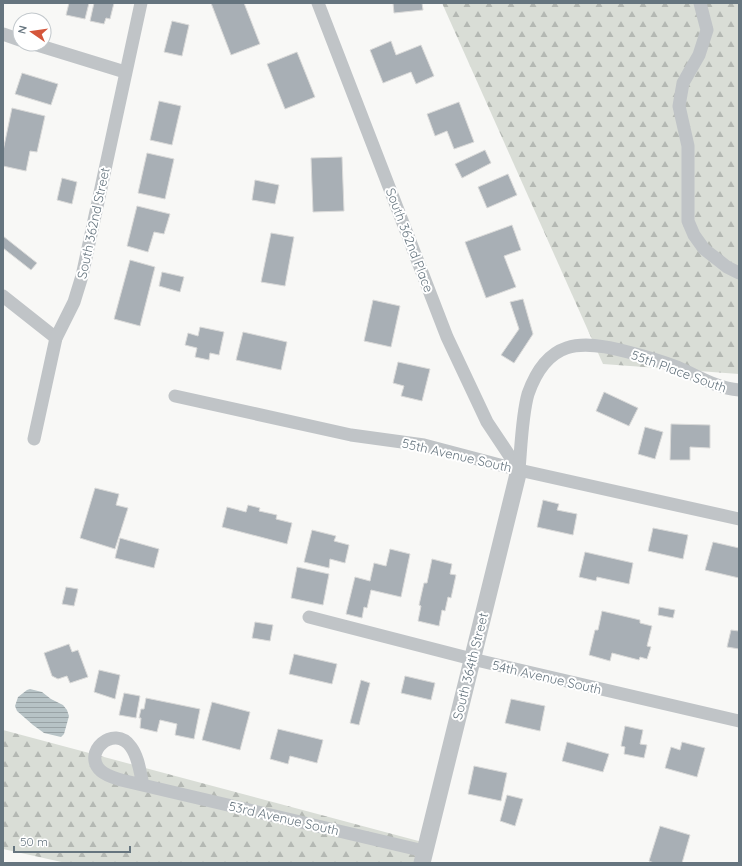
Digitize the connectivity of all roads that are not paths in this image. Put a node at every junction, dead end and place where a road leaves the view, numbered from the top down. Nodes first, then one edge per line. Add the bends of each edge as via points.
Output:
1 (141, 3) edge
2 (318, 3) edge
3 (700, 3) edge
4 (52, 50) edge
5 (125, 72) junction
6 (739, 273) edge
7 (3, 296) edge
8 (56, 338) junction
9 (739, 390) edge
10 (175, 396) dead end
11 (34, 439) dead end
12 (518, 470) junction
13 (739, 519) edge
14 (309, 617) dead end
15 (472, 659) junction
16 (739, 721) edge
17 (143, 785) dead end
18 (423, 857) edge

1 - 5 street, South 362nd Street
2 - 12 street, South 362nd Place via 448,337 487,422
3 - 6 street via 707,30 699,55 683,83 679,106 688,146 688,221 704,249
4 - 5 street
5 - 8 street, South 362nd Street via 82,276 74,302
7 - 8 street
8 - 11 street, South 362nd Street
9 - 12 street, 55th Place South via 717,386 670,365 617,349 585,345 567,347 554,354 546,363 528,394
10 - 12 street, 55th Avenue South via 351,435 424,445
12 - 13 street, 55th Avenue South
12 - 15 street, South 364th Street
14 - 15 street, 54th Avenue South
15 - 16 street, 54th Avenue South
15 - 18 street, South 364th Street
17 - 18 street, 53rd Avenue South

